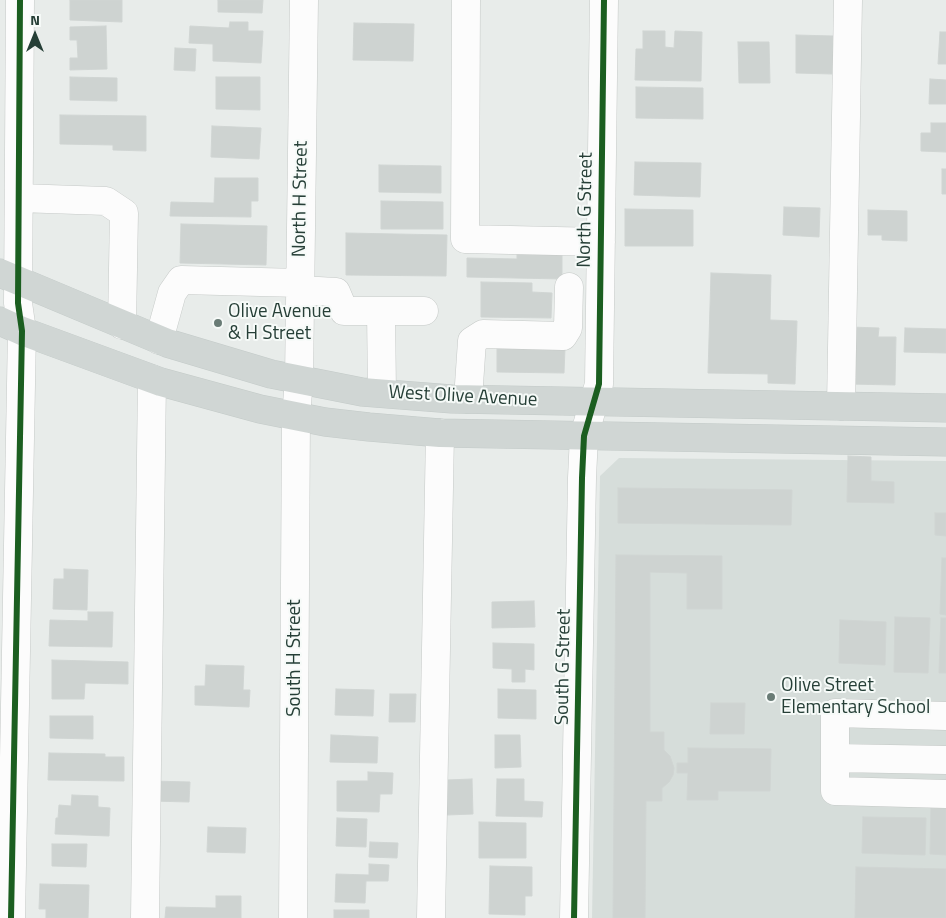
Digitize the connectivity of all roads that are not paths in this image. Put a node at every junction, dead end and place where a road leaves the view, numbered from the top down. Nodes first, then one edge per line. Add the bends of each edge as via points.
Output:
1 (20, 0) edge
2 (304, 0) edge
3 (466, 0) edge
4 (604, 0) edge
5 (848, 0) edge
6 (19, 198) junction
7 (601, 242) junction
8 (300, 286) junction
9 (11, 302) edge
10 (600, 302) junction
11 (381, 311) junction
12 (424, 311) dead end
13 (122, 325) junction
14 (159, 340) junction
15 (152, 379) junction
16 (382, 393) junction
17 (298, 398) junction
18 (468, 399) junction
19 (841, 406) junction
20 (946, 408) edge
21 (589, 419) junction
22 (440, 433) junction
23 (749, 439) junction
24 (946, 442) edge
25 (946, 716) edge
26 (835, 758) junction
27 (946, 760) edge
28 (946, 794) edge
29 (10, 918) edge
30 (145, 918) edge
31 (293, 918) edge
32 (431, 918) edge
33 (574, 918) edge

1 - 6 street
2 - 8 street, North H Street
3 - 7 street via 465,239
4 - 7 street, North G Street
5 - 19 street
6 - 9 street
6 - 13 street via 106,200 124,213
7 - 10 street, North G Street
8 - 11 street via 336,292 344,311
8 - 14 street via 181,280 172,293
8 - 17 street, North H Street
9 - 13 main road, West Olive Avenue
9 - 15 main road, West Olive Avenue
9 - 29 street
10 - 18 street via 568,294 568,328 563,336 483,334 472,341
10 - 21 street, North G Street via 599,384
11 - 12 street
11 - 16 street
13 - 14 main road, West Olive Avenue
14 - 17 main road, West Olive Avenue via 240,366
15 - 17 main road, West Olive Avenue via 203,394
15 - 30 street
16 - 17 main road, West Olive Avenue
16 - 18 main road, West Olive Avenue
17 - 22 main road, West Olive Avenue via 369,427
17 - 31 street, South H Street
18 - 21 main road, West Olive Avenue
19 - 20 main road, West Olive Avenue
19 - 21 main road, West Olive Avenue
19 - 23 main road via 842,414 833,421 790,421
21 - 22 main road, West Olive Avenue
21 - 23 main road, West Olive Avenue
21 - 33 street, South G Street via 582,478
22 - 32 street
23 - 24 main road, West Olive Avenue
25 - 26 street via 835,713
26 - 27 street
26 - 28 street via 835,792

